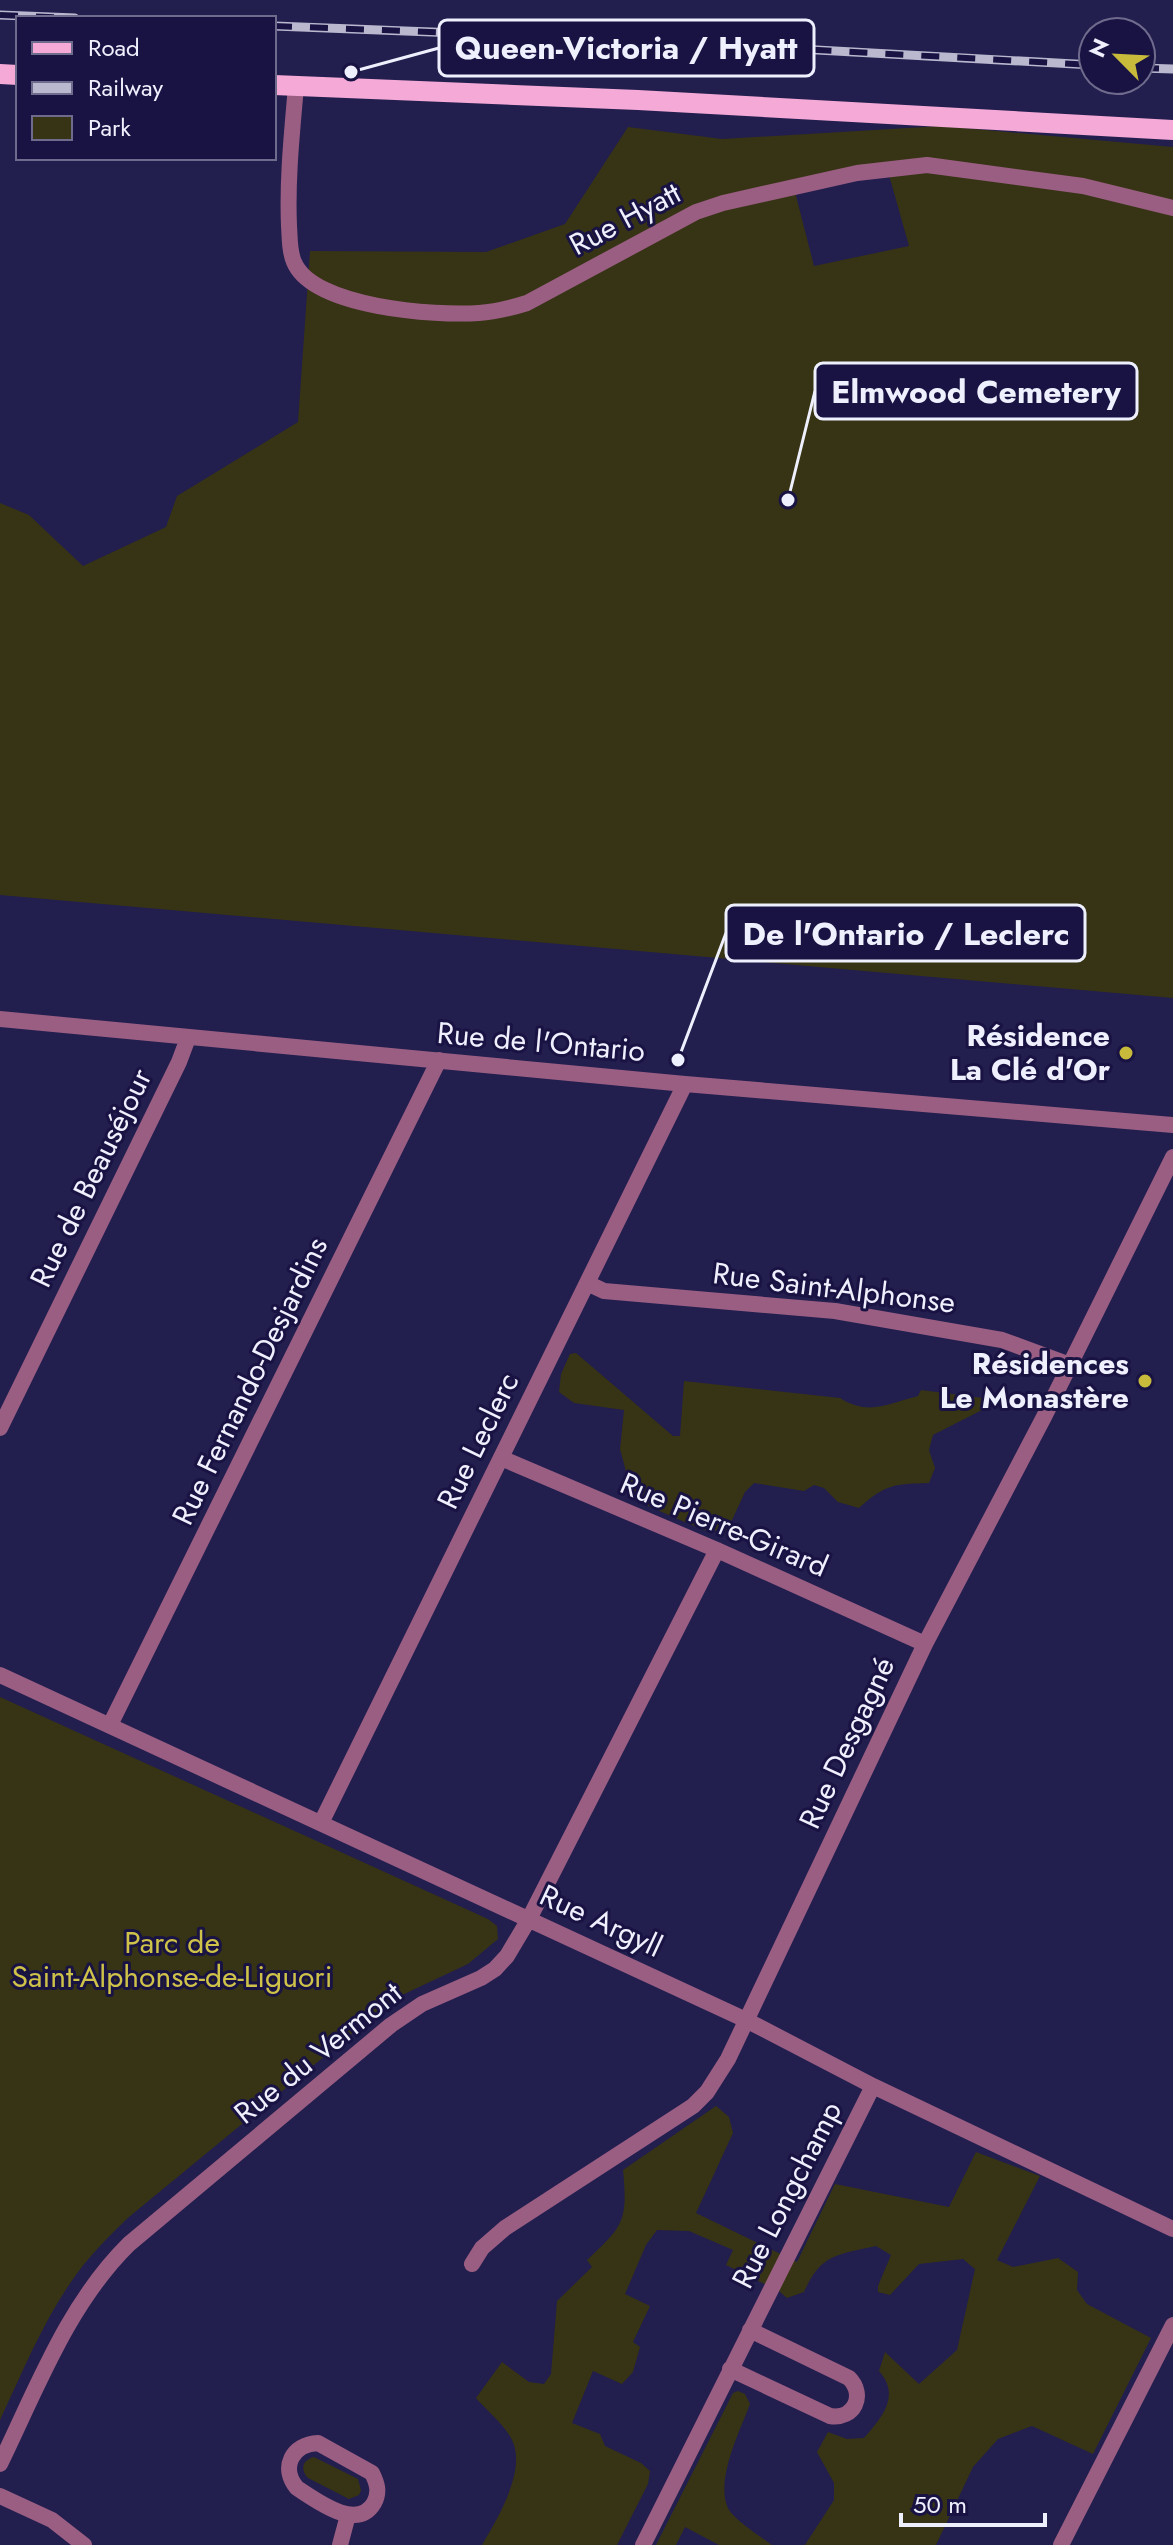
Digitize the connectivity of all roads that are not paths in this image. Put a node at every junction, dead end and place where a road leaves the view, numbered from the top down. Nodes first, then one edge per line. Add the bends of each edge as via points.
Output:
1 (276, 85) edge
2 (296, 86) junction
3 (1173, 130) edge
4 (1173, 208) edge
5 (0, 1019) edge
6 (188, 1038) junction
7 (439, 1060) junction
8 (685, 1084) junction
9 (1173, 1125) edge
10 (1173, 1157) edge
11 (587, 1283) junction
12 (1070, 1365) junction
13 (0, 1428) edge
14 (501, 1458) junction
15 (717, 1550) junction
16 (925, 1644) junction
17 (0, 1675) edge
18 (110, 1725) junction
19 (321, 1823) junction
20 (529, 1919) junction
21 (746, 2020) junction
22 (873, 2086) junction
23 (1173, 2229) edge
24 (472, 2264) dead end
25 (1173, 2325) edge
26 (750, 2330) junction
27 (730, 2369) junction
28 (0, 2464) edge
29 (0, 2496) edge
30 (348, 2515) junction
31 (84, 2545) edge
32 (340, 2545) edge
33 (643, 2545) edge
34 (1061, 2545) edge

1 - 2 main road
2 - 3 main road
2 - 4 street, Rue Hyatt via 288,195 294,262 309,283 330,294 390,308 457,314 503,310 527,303 696,212 887,168 927,165 984,172 1083,186
5 - 6 street, Rue de l'Ontario
6 - 7 street, Rue de l'Ontario
6 - 13 street, Rue de Beauséjour
7 - 8 street, Rue de l'Ontario
7 - 18 street, Rue Fernando-Desjardins
8 - 9 street, Rue de l'Ontario
8 - 11 street, Rue Leclerc
10 - 12 street, Rue Desgagné
11 - 12 street, Rue Saint-Alphonse via 604,1291 835,1311 1002,1340
11 - 14 street, Rue Leclerc
12 - 16 street, Rue Desgagné
14 - 15 street, Rue Pierre-Girard
14 - 19 street, Rue Leclerc
15 - 16 street, Rue Pierre-Girard
15 - 20 street, Rue du Vermont
16 - 21 street, Rue Desgagné
17 - 18 street, Rue Argyll
18 - 19 street, Rue Argyll
19 - 20 street, Rue Argyll
20 - 21 street, Rue Argyll
20 - 28 street, Rue du Vermont via 495,1969 391,2025 107,2266 66,2329
21 - 22 street, Rue Argyll
21 - 24 street, Rue Desgagné via 728,2059 693,2106 505,2228
22 - 23 street, Rue Argyll
22 - 26 street, Rue Longchamp
25 - 34 street
26 - 27 street, Rue Longchamp
26 - 27 street, Rue Longchamp via 849,2378 858,2394 855,2406 844,2416 830,2416
27 - 33 street, Rue Longchamp
29 - 31 street via 52,2520
30 - 30 street via 362,2514 375,2501 378,2491 372,2473 318,2443 302,2446 288,2465 291,2482
30 - 32 street

